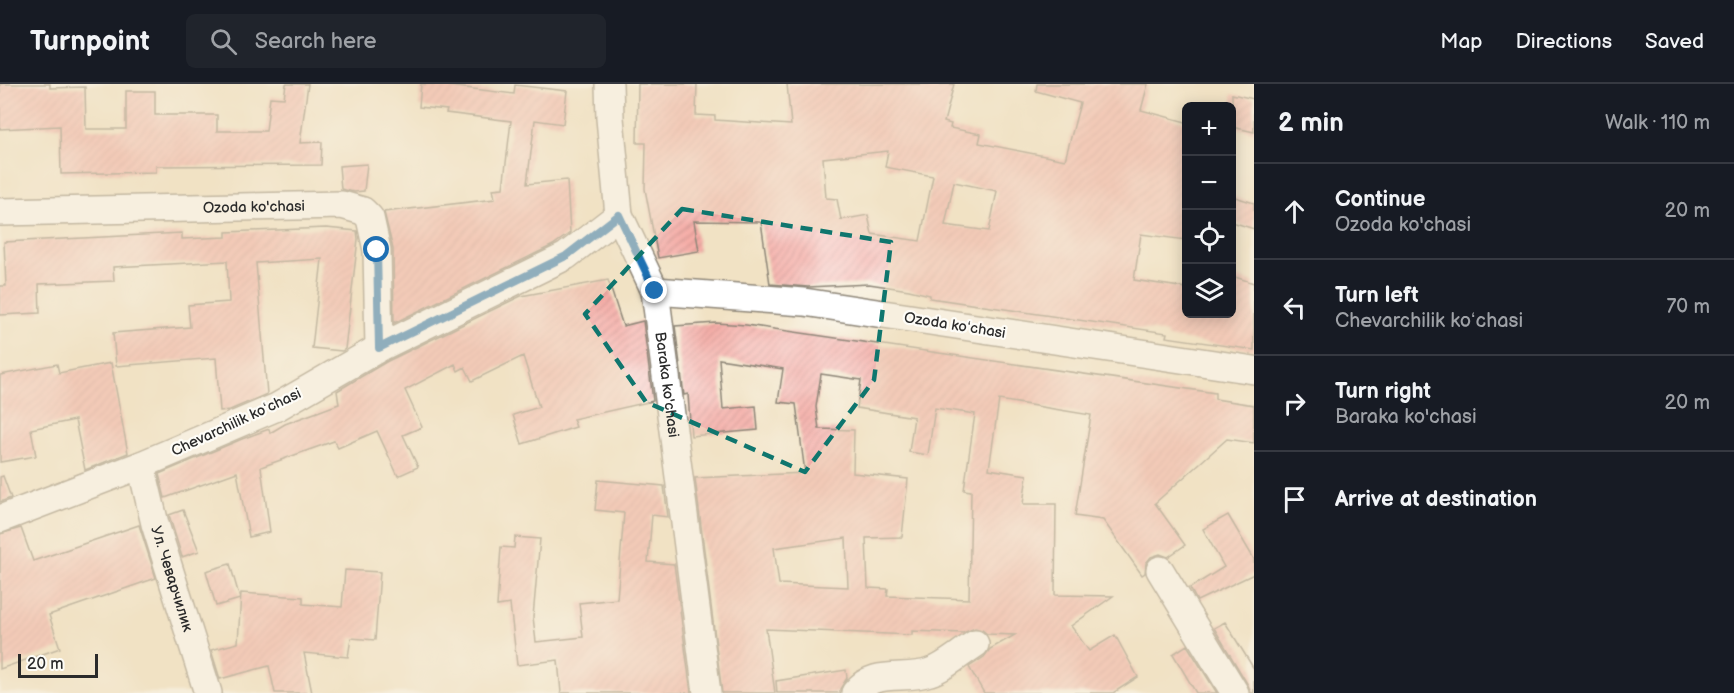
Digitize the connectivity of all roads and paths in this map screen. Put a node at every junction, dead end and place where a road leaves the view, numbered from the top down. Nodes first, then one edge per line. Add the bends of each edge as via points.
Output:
1 (609, 84) edge
2 (0, 212) edge
3 (619, 215) junction
4 (655, 291) junction
5 (379, 348) junction
6 (1254, 370) edge
7 (141, 465) junction
8 (0, 519) edge
9 (1160, 570) dead end
10 (975, 644) dead end
11 (208, 693) edge
12 (707, 693) edge
13 (855, 693) edge
14 (1235, 693) edge

1 - 3 street, Baraka ko'chasi
2 - 5 street, Ozoda ko'chasi via 342,205 363,211 370,218 377,250
3 - 4 street, Baraka ko'chasi
3 - 5 street, Chevarchilik koʻchasi via 566,256
4 - 6 street, Ozoda koʻchasi via 804,302
4 - 12 street, Baraka ko'chasi
5 - 7 street, Chevarchilik koʻchasi via 277,407
7 - 8 street, Chevarchilik koʻchasi
7 - 11 street, Ул. Чеварчилик via 155,524
9 - 14 street
10 - 13 street via 931,672 872,679

